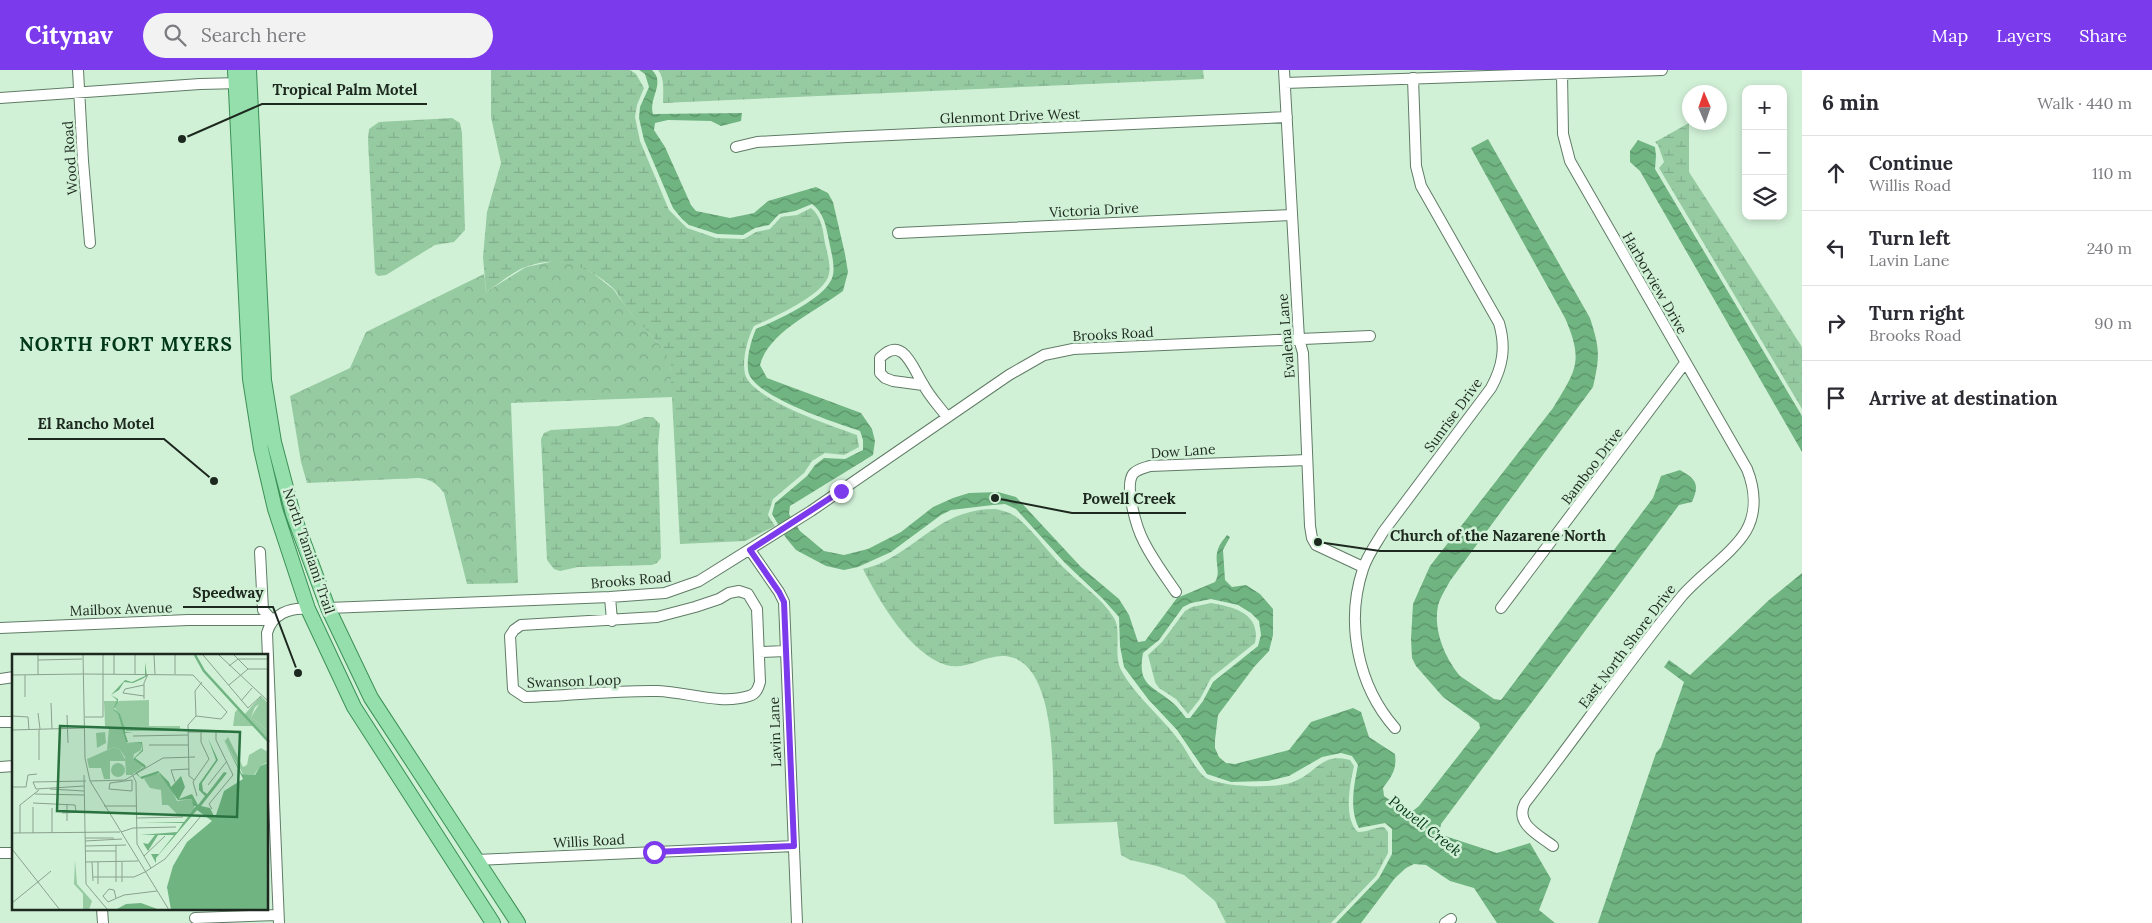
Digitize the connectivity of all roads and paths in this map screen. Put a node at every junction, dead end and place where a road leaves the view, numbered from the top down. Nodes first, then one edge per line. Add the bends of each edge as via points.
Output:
1 (78, 70) edge
2 (1284, 70) edge
3 (1662, 70) edge
4 (1562, 73) junction
5 (242, 77) edge
6 (1413, 78) junction
7 (1285, 83) junction
8 (79, 93) junction
9 (0, 98) edge
10 (1287, 117) junction
11 (736, 147) dead end
12 (1291, 215) junction
13 (898, 234) dead end
14 (90, 244) dead end
15 (245, 298) junction
16 (261, 334) junction
17 (1370, 336) dead end
18 (1298, 338) junction
19 (248, 342) junction
20 (1686, 363) junction
21 (264, 380) junction
22 (923, 385) dead end
23 (947, 416) junction
24 (1307, 460) junction
25 (1754, 498) joint
26 (750, 550) junction
27 (260, 552) dead end
28 (1364, 567) junction
29 (297, 578) junction
30 (1176, 592) dead end
31 (610, 597) junction
32 (328, 608) junction
33 (1501, 608) dead end
34 (308, 609) junction
35 (272, 620) junction
36 (612, 621) junction
37 (0, 628) edge
38 (343, 640) junction
39 (786, 651) junction
40 (759, 652) junction
41 (268, 654) edge
42 (269, 709) edge
43 (1395, 728) dead end
44 (270, 755) edge
45 (442, 845) junction
46 (794, 846) junction
47 (1553, 846) dead end
48 (476, 860) junction
49 (102, 910) edge
50 (195, 917) edge
51 (235, 919) edge
52 (278, 921) edge
53 (103, 923) edge
54 (493, 923) edge
55 (518, 923) edge
56 (797, 923) edge

1 - 8 street, Wood Road
2 - 7 street, Evalena Lane
3 - 4 street
4 - 6 street
4 - 20 street, Harborview Drive via 1563,134 1570,161
5 - 8 street
5 - 15 main road, North Tamiami Trail
5 - 16 main road, North Tamiami Trail
6 - 7 street
6 - 28 street, Sunrise Drive via 1415,161 1421,186 1499,323 1504,348 1500,370 1491,388 1383,532
7 - 10 street, Evalena Lane
8 - 9 street
8 - 14 street, Wood Road
10 - 11 street, Glenmont Drive West via 842,137 757,142
10 - 12 street, Evalena Lane
12 - 13 street, Victoria Drive
12 - 18 street, Evalena Lane
15 - 16 main road via 251,323
15 - 19 main road, North Tamiami Trail
16 - 21 main road, North Tamiami Trail
17 - 18 street, Brooks Road
18 - 23 street, Brooks Road via 1054,352 1009,375
18 - 24 street, Evalena Lane via 1303,353
19 - 21 main road via 256,349
19 - 29 main road, North Tamiami Trail via 261,449
20 - 25 street, Harborview Drive via 1747,469
20 - 33 street, Bamboo Drive
21 - 32 main road, North Tamiami Trail via 274,442 293,514
22 - 23 street
23 - 26 street, Brooks Road
24 - 28 street, Evalena Lane via 1312,538 1325,551
24 - 30 street, Dow Lane via 1166,465 1140,468 1133,474 1130,494 1140,534
25 - 47 street, East North Shore Drive via 1753,513 1745,532 1678,602 1525,803 1522,815 1526,825
26 - 31 street, Brooks Road via 682,588
26 - 39 street, Lavin Lane via 784,602
27 - 35 street via 263,610
28 - 43 street, Sunrise Drive via 1356,604 1358,654 1368,684
29 - 32 main road via 315,600
29 - 34 main road, North Tamiami Trail
31 - 32 street, Brooks Road
31 - 36 street
32 - 38 main road, North Tamiami Trail
34 - 35 street via 288,611
34 - 38 main road via 323,617
34 - 45 main road, North Tamiami Trail via 354,707
35 - 37 street, Mailbox Avenue via 179,620
35 - 41 street via 267,633
36 - 40 street, Swanson Loop via 671,614 740,591 748,594 757,609
36 - 40 street, Swanson Loop via 517,627 510,636 513,689 525,697 657,691 720,699 748,697 758,688
38 - 48 main road, North Tamiami Trail via 371,698
39 - 40 street
39 - 46 street, Lavin Lane
42 - 44 street
44 - 52 street
45 - 48 main road via 459,857
45 - 54 main road, North Tamiami Trail
46 - 48 street, Willis Road
46 - 56 street, Lavin Lane
48 - 55 main road, North Tamiami Trail
49 - 53 street
50 - 51 street
51 - 52 street

